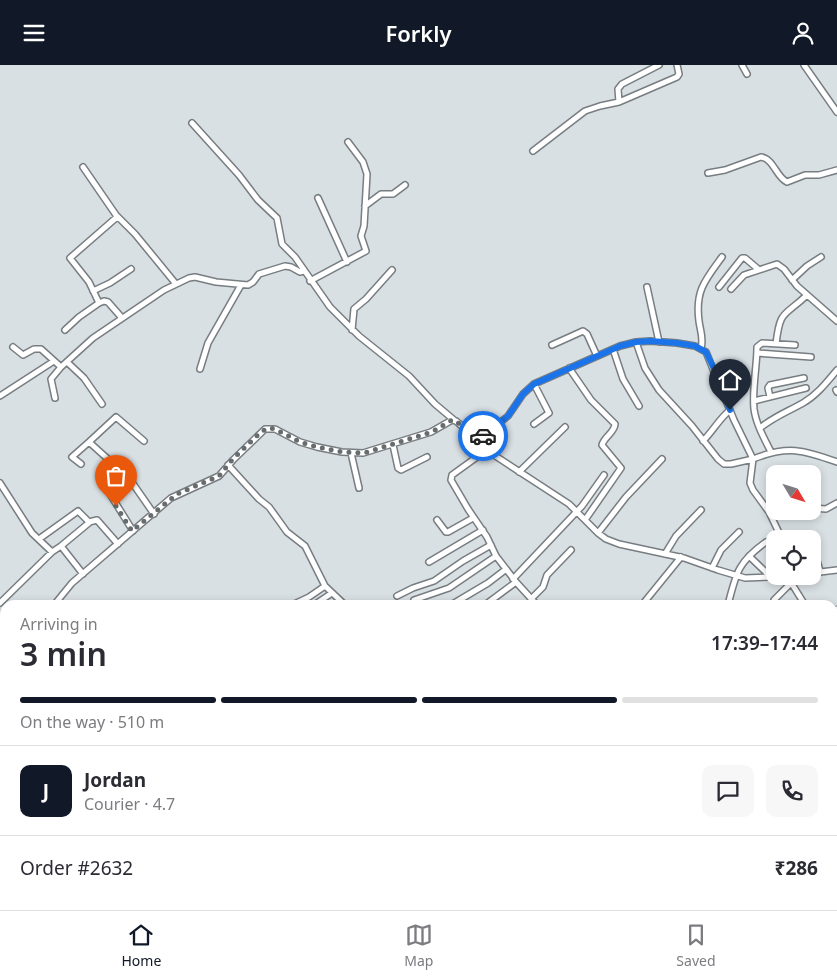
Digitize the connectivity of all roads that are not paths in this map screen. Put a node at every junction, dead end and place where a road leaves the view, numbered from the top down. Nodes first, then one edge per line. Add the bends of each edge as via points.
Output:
1 (659, 65) edge
2 (677, 65) edge
3 (742, 65) edge
4 (804, 65) edge
5 (746, 74) dead end
6 (619, 103) junction
7 (837, 112) edge
8 (192, 123) dead end
9 (348, 142) dead end
10 (533, 151) dead end
11 (83, 167) dead end
12 (837, 170) edge
13 (708, 173) dead end
14 (405, 185) dead end
15 (318, 198) dead end
16 (365, 206) junction
17 (117, 217) junction
18 (722, 257) dead end
19 (821, 257) dead end
20 (347, 261) junction
21 (131, 269) dead end
22 (758, 269) junction
23 (392, 270) dead end
24 (304, 271) junction
25 (792, 280) junction
26 (310, 281) junction
27 (176, 284) junction
28 (241, 285) junction
29 (647, 287) dead end
30 (719, 287) dead end
31 (731, 289) dead end
32 (93, 291) junction
33 (807, 295) junction
34 (99, 303) junction
35 (122, 318) junction
36 (837, 321) edge
37 (65, 330) dead end
38 (352, 330) junction
39 (636, 342) junction
40 (659, 342) junction
41 (776, 344) junction
42 (552, 345) dead end
43 (795, 345) dead end
44 (13, 347) dead end
45 (701, 348) junction
46 (613, 349) junction
47 (757, 353) junction
48 (597, 356) junction
49 (811, 357) dead end
50 (54, 361) junction
51 (67, 362) junction
52 (61, 367) junction
53 (200, 369) dead end
54 (569, 369) junction
55 (837, 370) edge
56 (804, 378) dead end
57 (534, 384) junction
58 (806, 388) dead end
59 (0, 396) edge
60 (770, 397) junction
61 (55, 398) dead end
62 (754, 401) junction
63 (102, 404) dead end
64 (639, 406) dead end
65 (730, 410) junction
66 (454, 420) junction
67 (534, 424) dead end
68 (565, 427) dead end
69 (760, 428) junction
70 (478, 440) junction
71 (144, 441) dead end
72 (703, 441) junction
73 (89, 442) junction
74 (393, 445) junction
75 (488, 449) junction
76 (771, 452) junction
77 (352, 453) junction
78 (427, 457) dead end
79 (662, 459) dead end
80 (753, 459) junction
81 (837, 462) edge
82 (80, 464) dead end
83 (115, 465) junction
84 (228, 465) junction
85 (519, 472) junction
86 (604, 475) dead end
87 (0, 483) edge
88 (359, 488) dead end
89 (837, 503) edge
90 (766, 508) edge
91 (821, 509) edge
92 (700, 510) dead end
93 (577, 511) junction
94 (154, 513) junction
95 (474, 517) junction
96 (437, 520) dead end
97 (585, 520) junction
98 (90, 522) junction
99 (483, 530) junction
100 (132, 531) junction
101 (740, 532) dead end
102 (598, 533) junction
103 (39, 539) junction
104 (766, 542) dead end
105 (118, 544) junction
106 (60, 545) junction
107 (491, 545) junction
108 (571, 550) dead end
109 (52, 552) junction
110 (665, 554) junction
111 (496, 556) junction
112 (749, 556) junction
113 (680, 557) junction
114 (429, 562) dead end
115 (712, 568) junction
116 (505, 570) junction
117 (837, 570) edge
118 (821, 571) edge
119 (766, 572) edge
120 (82, 574) junction
121 (735, 576) junction
122 (766, 578) edge
123 (514, 581) junction
124 (789, 585) edge
125 (792, 585) edge
126 (325, 586) junction
127 (332, 593) junction
128 (397, 596) dead end
129 (531, 599) joint
130 (3, 600) edge
131 (58, 600) edge
132 (303, 600) edge
133 (322, 600) edge
134 (340, 600) edge
135 (414, 600) dead end
136 (459, 600) edge
137 (491, 600) edge
138 (646, 600) edge
139 (729, 600) edge
140 (774, 600) edge
141 (802, 600) edge

1 - 6 street via 622,84 618,89
2 - 6 street via 677,77
3 - 5 street
4 - 7 street
6 - 10 street via 585,111
8 - 24 street via 277,218 282,244
9 - 16 street via 366,168
11 - 17 street
12 - 13 street via 805,175 787,182 768,160 761,157
14 - 16 street via 393,194 381,194
15 - 20 street
16 - 20 street via 361,236 366,251
17 - 27 street
17 - 32 street via 70,257
18 - 45 street via 699,293
19 - 25 street
20 - 26 street
21 - 32 street
22 - 25 street via 777,264
22 - 30 street via 742,257
22 - 31 street via 744,275
23 - 38 street via 354,309
24 - 26 street
24 - 28 street via 285,266 259,274 251,284
25 - 33 street
26 - 38 street
27 - 28 street via 195,277
27 - 35 street
28 - 53 street via 208,343
29 - 40 street
32 - 34 street
33 - 36 street
33 - 41 street via 781,319
34 - 35 street via 108,302
34 - 37 street
35 - 51 street via 87,342
38 - 66 street via 399,367
39 - 40 street
39 - 46 street
39 - 72 street via 645,368 658,390
40 - 45 street
41 - 43 street
41 - 47 street via 760,343
42 - 48 street via 583,331
44 - 50 street via 23,355 41,349
45 - 65 street via 709,358
46 - 48 street
46 - 64 street via 623,379
47 - 49 street
47 - 62 street
48 - 54 street
50 - 52 street
50 - 59 street
51 - 52 street
51 - 63 street via 84,378
52 - 61 street via 51,379
54 - 57 street
54 - 97 street via 591,400 615,424 615,429 602,445 621,468
55 - 69 street via 814,396
56 - 60 street via 770,385
57 - 67 street via 549,413
57 - 70 street via 508,416
58 - 60 street
60 - 62 street
62 - 69 street
65 - 72 street
65 - 80 street
66 - 70 street
66 - 74 street via 432,432
68 - 85 street
69 - 76 street
70 - 75 street
71 - 73 street via 116,417
72 - 80 street via 724,464
73 - 82 street via 72,457
73 - 83 street
74 - 77 street
74 - 78 street via 401,470
75 - 85 street
75 - 95 street via 450,477
76 - 80 street
76 - 81 street via 802,451
77 - 84 street via 300,442 268,428
77 - 88 street
79 - 102 street
80 - 90 street via 750,483
83 - 94 street
83 - 100 street via 100,479
84 - 94 street via 219,476 177,494
84 - 126 street via 270,507 287,532 305,546
85 - 93 street via 558,495
86 - 93 street
87 - 103 street
89 - 91 street
92 - 110 street via 676,536
93 - 97 street
93 - 123 street
94 - 100 street
95 - 96 street via 447,533
95 - 99 street
97 - 102 street
98 - 103 street via 77,511
98 - 105 street via 97,520
98 - 106 street
99 - 107 street
99 - 114 street
100 - 105 street
101 - 115 street via 721,550
102 - 110 street via 619,544
103 - 109 street
104 - 112 street
105 - 120 street
106 - 109 street
106 - 120 street
107 - 111 street
107 - 128 street via 434,581
108 - 129 street via 547,575 543,587
109 - 130 street
110 - 113 street
111 - 116 street
111 - 135 street via 449,588
112 - 119 street
112 - 121 street
113 - 115 street
113 - 138 street
115 - 121 street
116 - 123 street
116 - 136 street
117 - 118 street
120 - 131 street
121 - 122 street
121 - 139 street
123 - 129 street
123 - 137 street
124 - 140 street
125 - 141 street
126 - 127 street
126 - 132 street
127 - 133 street
127 - 134 street

